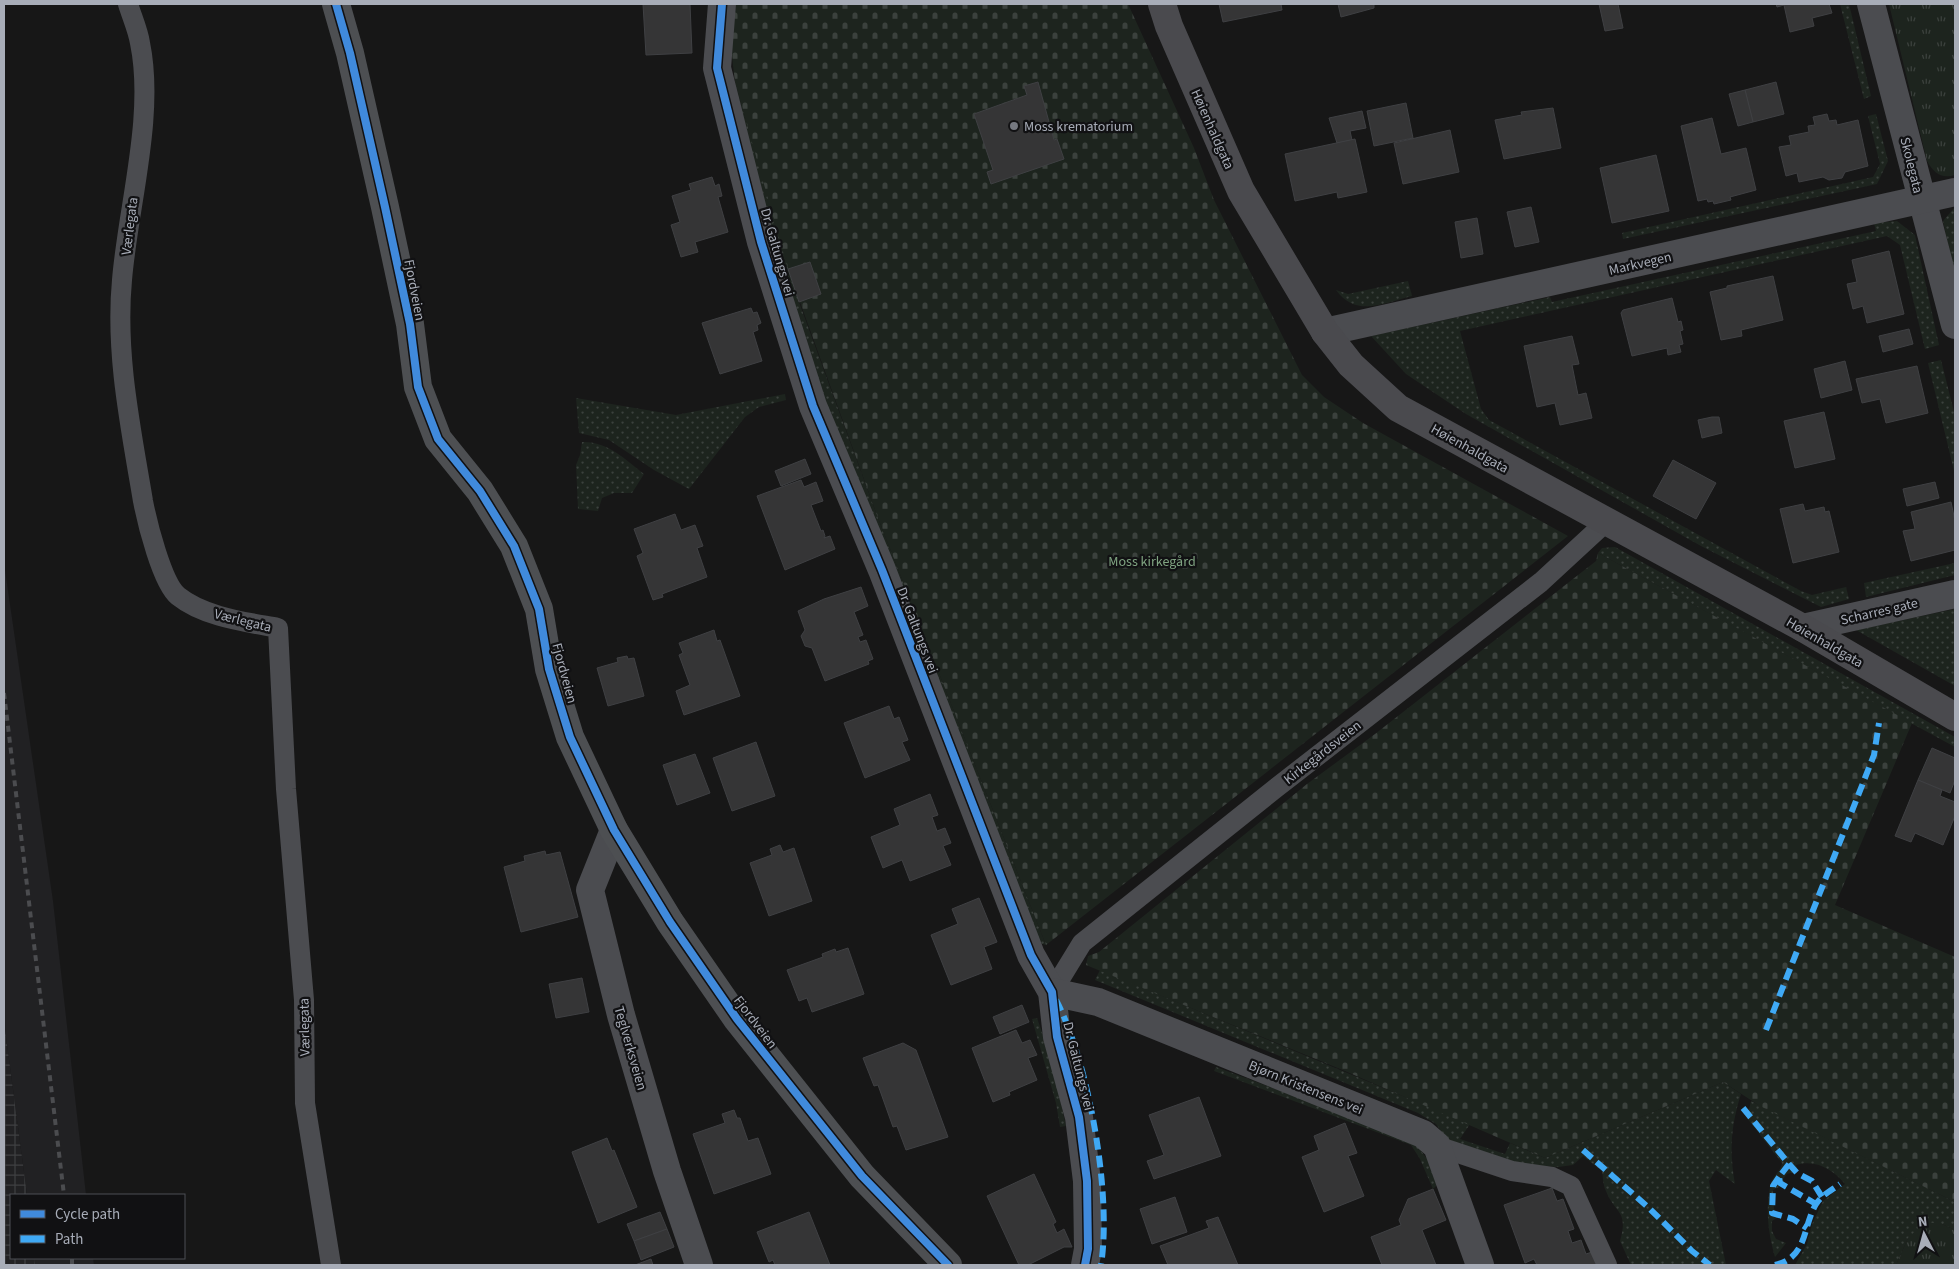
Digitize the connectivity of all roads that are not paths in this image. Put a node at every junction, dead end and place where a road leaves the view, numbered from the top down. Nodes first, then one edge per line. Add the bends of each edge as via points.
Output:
1 (128, 4) edge
2 (336, 4) edge
3 (722, 4) edge
4 (1162, 4) edge
5 (1871, 4) edge
6 (1955, 192) edge
7 (1921, 200) junction
8 (1955, 325) edge
9 (1325, 332) junction
10 (1606, 522) junction
11 (1955, 594) edge
12 (1803, 628) junction
13 (1955, 717) edge
14 (614, 830) junction
15 (1052, 992) junction
16 (1437, 1146) junction
17 (330, 1265) edge
18 (700, 1265) edge
19 (948, 1265) edge
20 (1085, 1265) edge
21 (1480, 1265) edge
22 (1606, 1265) edge

1 - 17 lane, Værlegata via 140,44 145,100 122,281 124,380 129,421 148,527 161,565 177,595 214,614 278,628 286,789 304,1000 305,1103
2 - 14 main road, Fjordveien via 386,207 410,324 418,387 438,440 480,491 514,546 539,610 549,669 570,737
3 - 15 street, Dr. Galtungs vei via 718,68 761,242 813,406 882,570 1031,955
4 - 9 street, Høienhaldgata via 1241,191
5 - 7 street, Skolegata
6 - 7 street, Markvegen
7 - 8 street, Skolegata
7 - 9 street, Markvegen
9 - 10 street, Høienhaldgata via 1351,365 1398,408
10 - 12 street, Høienhaldgata
10 - 15 lane, Kirkegårdsveien via 1541,582 1082,943
11 - 12 street, Scharres gate
12 - 13 street, Høienhaldgata
14 - 18 street, Teglverksveien via 590,890 621,1015 667,1171
14 - 19 main road, Fjordveien via 670,922 737,1019 862,1176
15 - 16 street, Bjørn Kristensens vei via 1098,1002 1423,1134
15 - 20 street, Dr. Galtungs vei via 1057,1036 1079,1118 1087,1180 1088,1249
16 - 21 street
16 - 22 lane via 1512,1171 1552,1177 1571,1186

